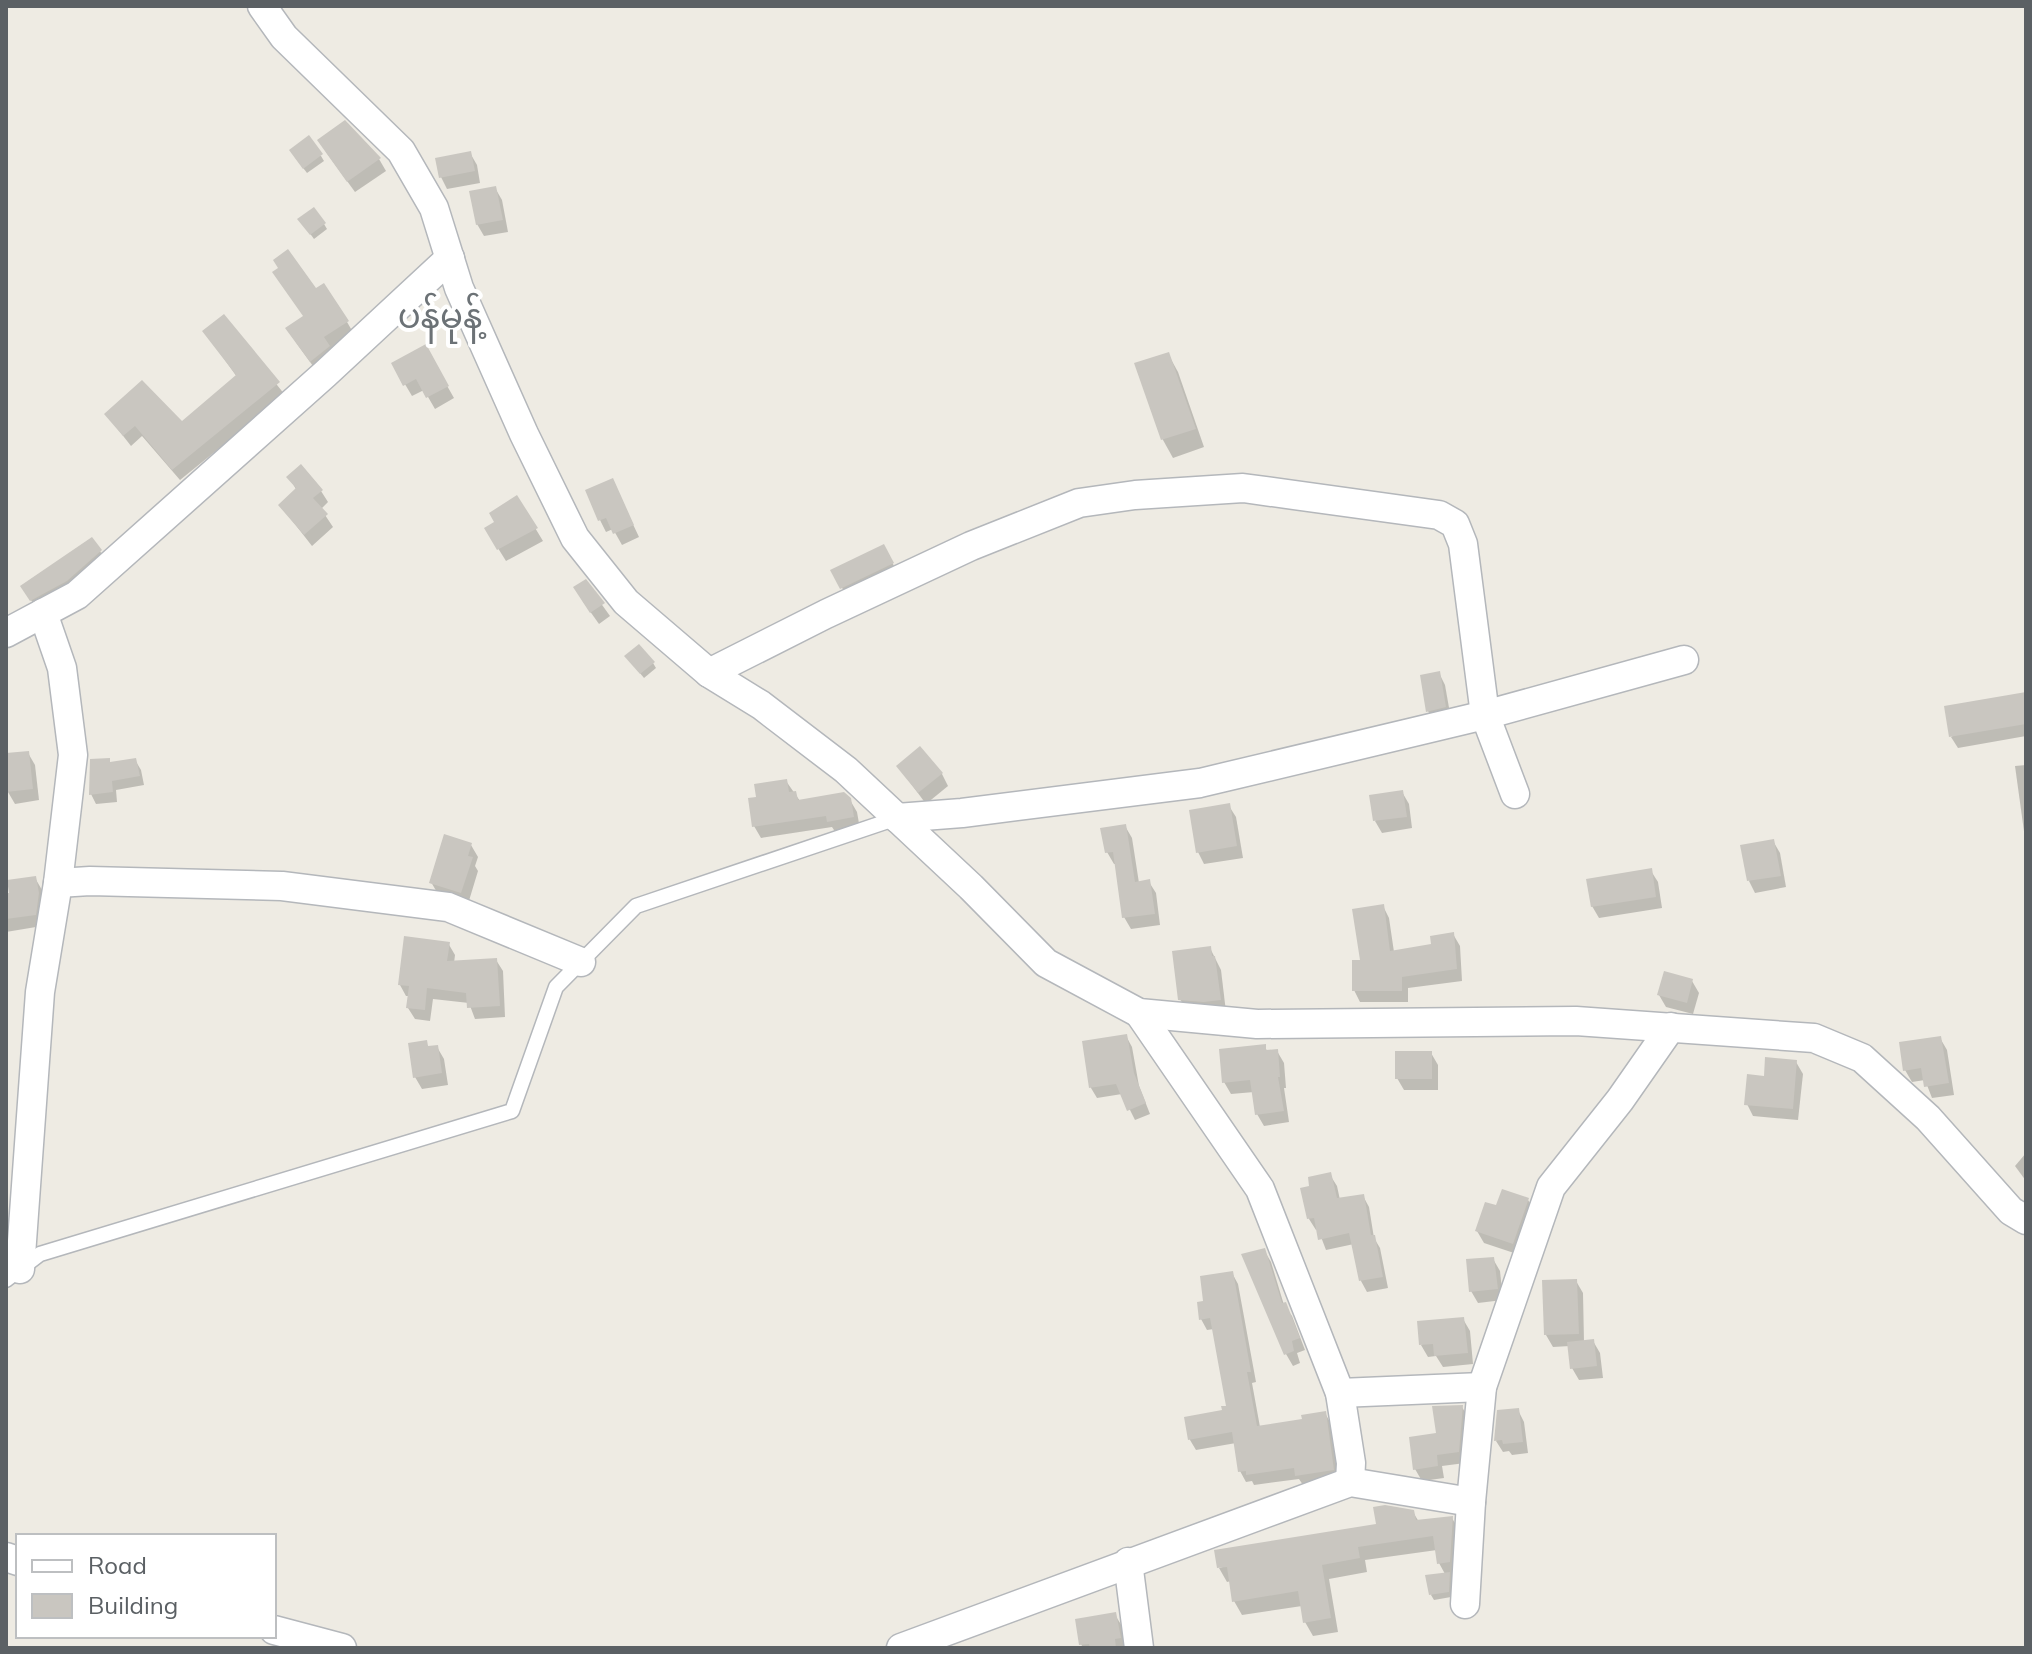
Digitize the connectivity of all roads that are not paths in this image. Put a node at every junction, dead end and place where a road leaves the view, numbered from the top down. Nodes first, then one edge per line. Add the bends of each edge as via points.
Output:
1 (262, 6) edge
2 (450, 258) junction
3 (43, 613) junction
4 (6, 633) edge
5 (1684, 660) dead end
6 (709, 673) junction
7 (1485, 715) junction
8 (1515, 794) dead end
9 (897, 818) junction
10 (58, 883) junction
11 (581, 962) junction
12 (1139, 1013) junction
13 (1671, 1027) junction
14 (2026, 1220) edge
15 (13, 1274) edge
16 (1482, 1387) junction
17 (1340, 1393) junction
18 (1350, 1482) junction
19 (1471, 1502) junction
20 (1128, 1562) junction
21 (1465, 1604) dead end
22 (276, 1631) edge
23 (342, 1648) edge
24 (901, 1648) edge
25 (1139, 1648) edge

1 - 2 street via 284,37 401,151 434,208
2 - 3 street via 163,521 77,595
2 - 6 street via 524,434 575,538 626,602
3 - 4 street
3 - 10 street via 62,668 73,755
5 - 7 street
6 - 7 street via 971,546 1079,503 1243,488 1439,515 1455,524 1463,544
6 - 9 street via 834,761
7 - 8 street
7 - 9 street via 1200,783
9 - 11 lane via 636,906
9 - 12 street via 1046,963
10 - 11 street via 282,886 448,907
10 - 15 street via 40,992
11 - 15 lane via 556,987 512,1111 40,1254
12 - 13 street via 1257,1024 1576,1021
12 - 17 street via 1260,1189
13 - 14 street via 1814,1038 1862,1058 1928,1118 2011,1211
13 - 16 street via 1551,1187
16 - 17 street
16 - 19 street
17 - 18 street
18 - 19 street
18 - 20 street
19 - 21 street
20 - 24 street
20 - 25 street
22 - 23 street

